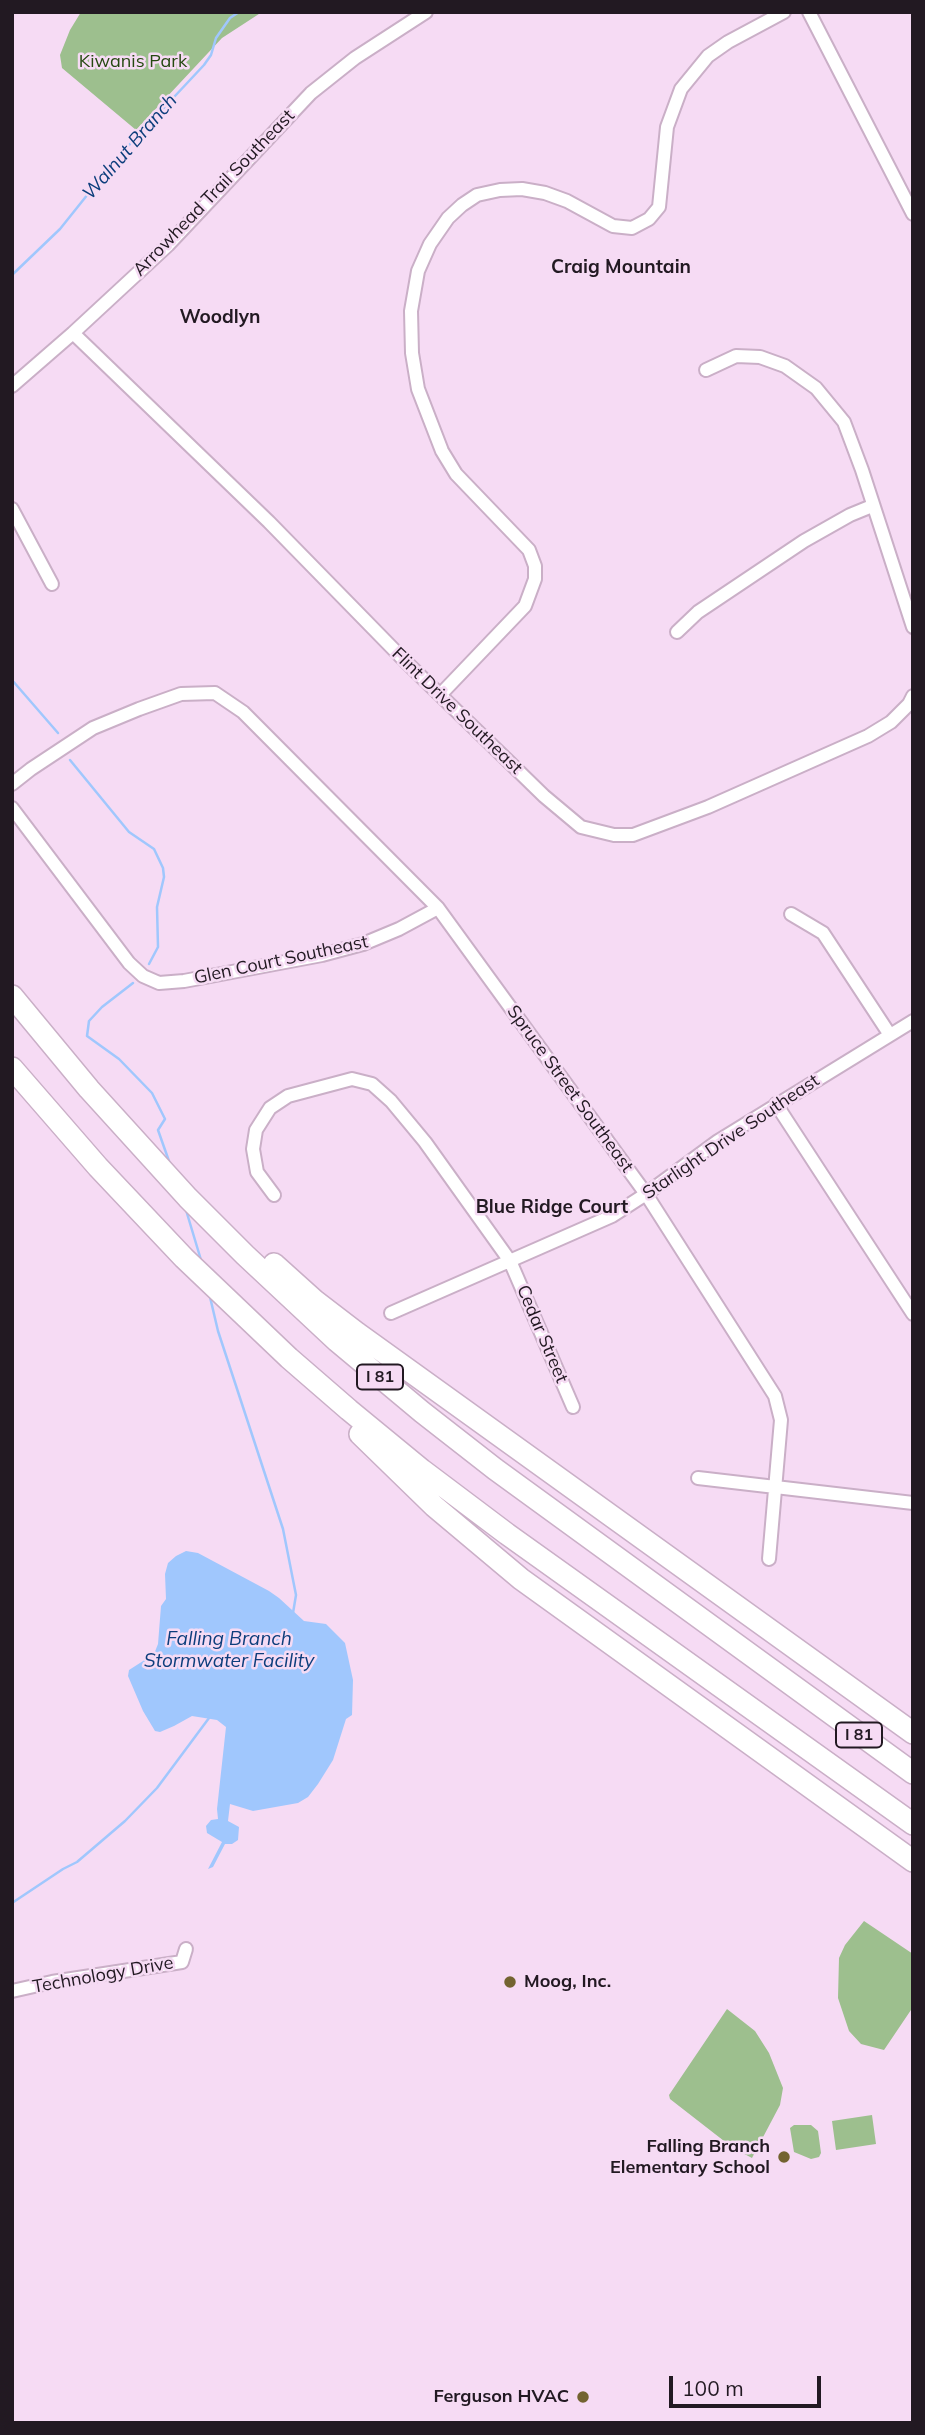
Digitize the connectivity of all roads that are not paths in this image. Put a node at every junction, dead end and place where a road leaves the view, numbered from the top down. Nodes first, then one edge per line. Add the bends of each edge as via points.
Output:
1 (426, 12) edge
2 (784, 12) edge
3 (808, 12) edge
4 (913, 214) edge
5 (73, 333) junction
6 (706, 370) dead end
7 (12, 386) edge
8 (872, 506) junction
9 (12, 509) edge
10 (52, 584) dead end
11 (913, 627) edge
12 (677, 632) dead end
13 (440, 695) junction
14 (913, 696) edge
15 (12, 784) edge
16 (12, 808) edge
17 (438, 908) junction
18 (791, 914) dead end
19 (17, 1002) edge
20 (913, 1021) edge
21 (890, 1035) junction
22 (12, 1068) edge
23 (776, 1104) junction
24 (646, 1194) junction
25 (274, 1195) dead end
26 (510, 1261) junction
27 (391, 1313) dead end
28 (913, 1314) edge
29 (289, 1358) junction
30 (573, 1407) dead end
31 (698, 1478) dead end
32 (775, 1488) junction
33 (913, 1503) edge
34 (769, 1559) dead end
35 (913, 1733) edge
36 (913, 1773) edge
37 (913, 1824) edge
38 (913, 1861) edge
39 (186, 1949) dead end
40 (12, 1991) edge

1 - 5 street, Arrowhead Trail Southeast via 311,93 211,202
2 - 13 street via 708,56 681,89 667,127 659,207 649,219 632,228 613,226 545,193 500,190 477,195 462,205 430,244 418,271 411,311 418,389 456,474 529,550 535,566 525,606
3 - 4 street
5 - 7 street, Arrowhead Trail Southeast
5 - 13 street, Flint Drive Southeast
6 - 8 street via 736,356 760,356 785,366 816,388 844,422
8 - 11 street
8 - 12 street via 804,541 698,612
9 - 10 street
13 - 14 street, Flint Drive Southeast via 581,827 614,835 633,835 708,807 868,736 891,722
15 - 17 street, Spruce Street Southeast via 93,729 181,694 215,693 243,712
16 - 17 street, Glen Court Southeast via 129,963 159,983 363,944
17 - 24 street, Spruce Street Southeast
18 - 21 street via 823,933
19 - 35 highway via 216,1208 314,1300
19 - 36 highway, I 81 via 188,1198 337,1340 495,1469
20 - 21 street, Starlight Drive Southeast
21 - 23 street, Starlight Drive Southeast
22 - 29 highway, I 81 via 132,1204
23 - 24 street, Starlight Drive Southeast
23 - 28 street
24 - 26 street, Starlight Drive Southeast via 612,1216
24 - 32 street, Spruce Street Southeast via 775,1396 781,1420
25 - 26 street, Cedar Street via 257,1172 253,1149 256,1130 270,1108 288,1096 352,1079 372,1084 425,1142
26 - 27 street, Starlight Drive Southeast
26 - 30 street, Cedar Street
29 - 37 highway, I 81 via 465,1503
29 - 38 highway via 442,1514 521,1579
31 - 32 street
32 - 33 street
32 - 34 street, Spruce Street Southeast
39 - 40 street, Technology Drive via 182,1962

